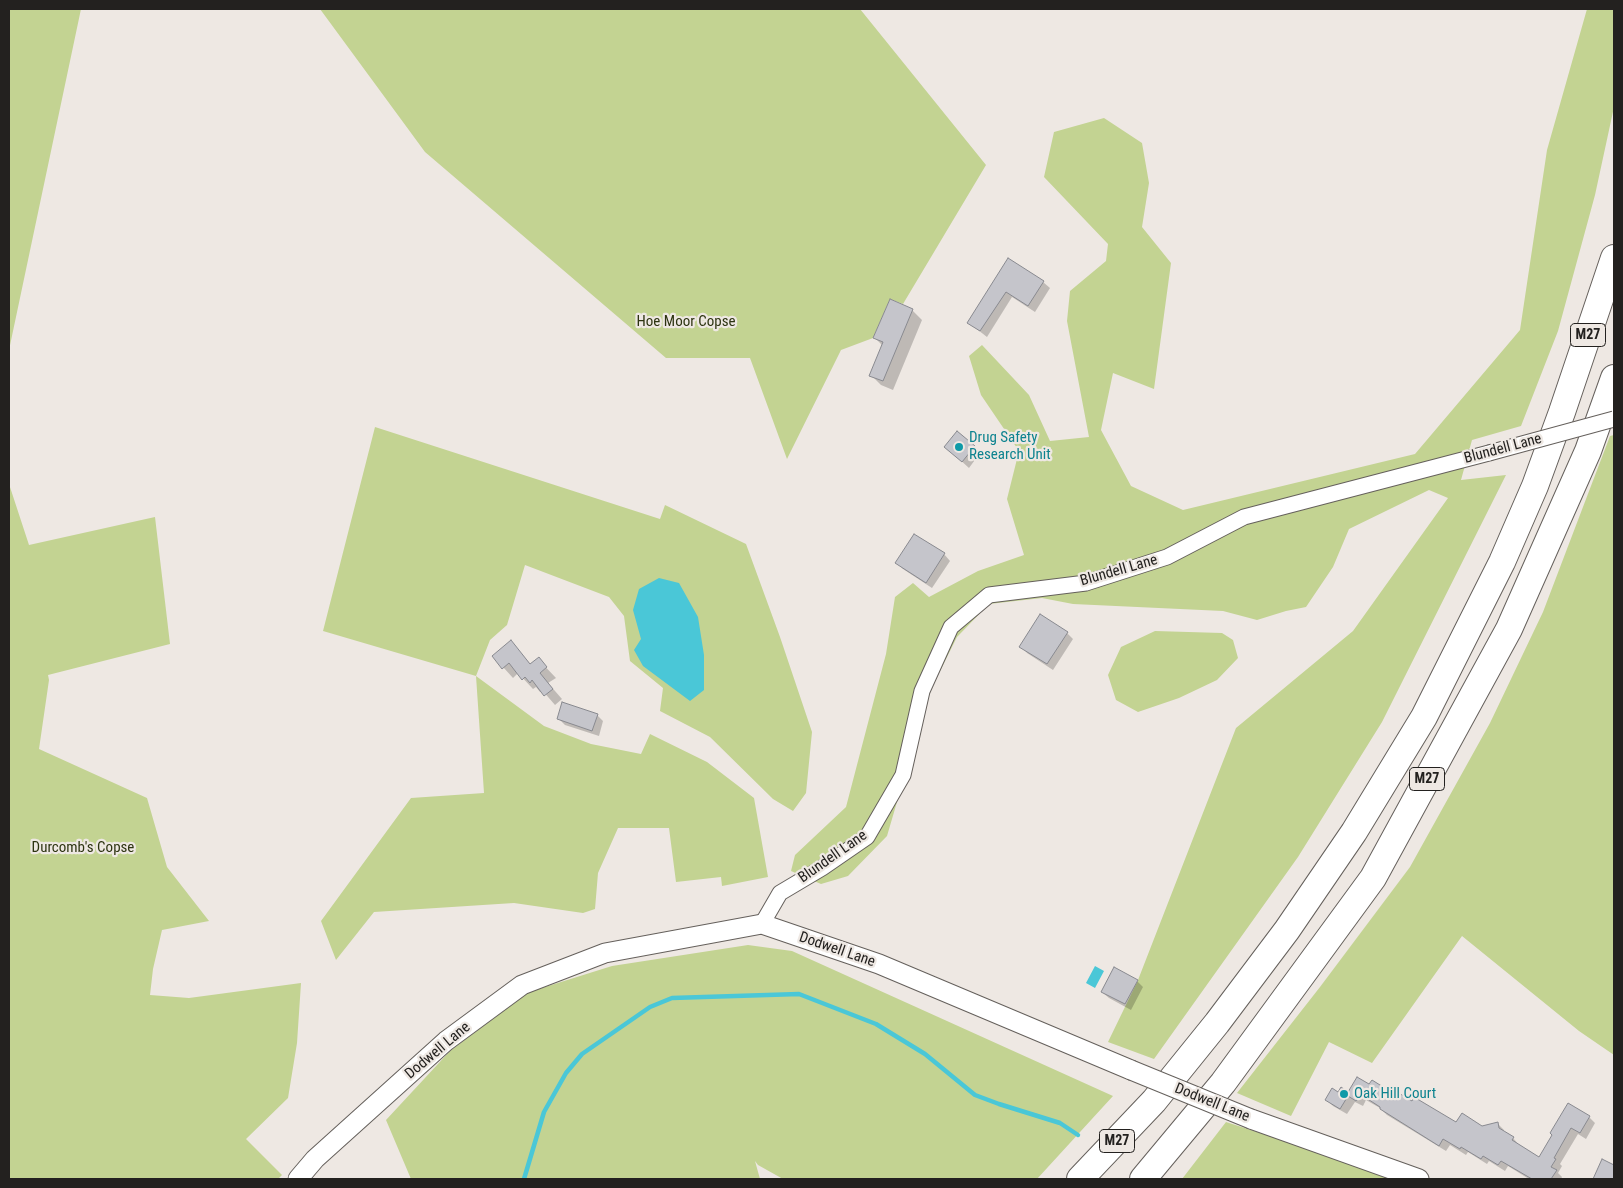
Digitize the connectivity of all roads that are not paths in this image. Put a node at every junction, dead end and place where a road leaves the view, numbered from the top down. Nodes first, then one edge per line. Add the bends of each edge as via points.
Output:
1 (1614, 258) edge
2 (1614, 378) edge
3 (1614, 419) edge
4 (762, 924) junction
5 (298, 1179) edge
6 (1080, 1179) edge
7 (1142, 1179) edge
8 (1419, 1179) edge

1 - 6 highway, M27 via 1535,486 1502,562 1424,717 1354,832 1288,930 1154,1101
2 - 7 highway, M27 via 1588,451 1509,629 1373,878 1223,1083
3 - 4 street, Blundell Lane, bridge via 1244,517 1167,557 1086,583 989,595 951,627 922,691 903,775 867,837 780,893
4 - 5 street, Dodwell Lane via 605,953 522,985 446,1041 315,1159
4 - 8 street, Dodwell Lane, bridge via 879,964 1251,1119

